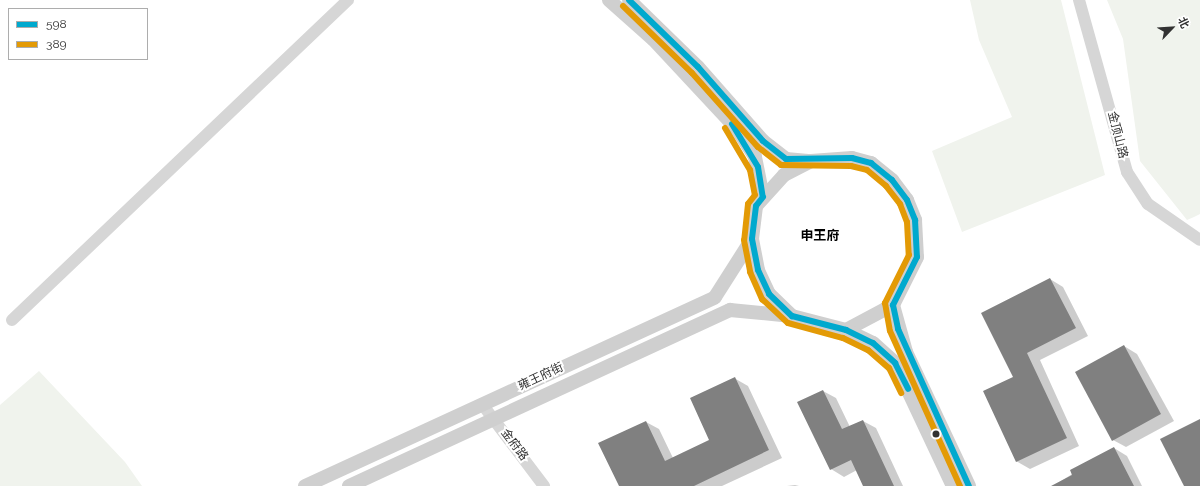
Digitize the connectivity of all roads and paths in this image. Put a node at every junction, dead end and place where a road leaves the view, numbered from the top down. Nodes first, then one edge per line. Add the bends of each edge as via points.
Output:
1 (348, 0) edge
2 (609, 0) edge
3 (629, 0) edge
4 (1079, 0) edge
5 (811, 161) junction
6 (763, 197) junction
7 (752, 239) junction
8 (1200, 240) edge
9 (893, 305) junction
10 (792, 316) junction
11 (12, 320) dead end
12 (846, 330) junction
13 (482, 404) junction
14 (493, 418) junction
15 (305, 486) edge
16 (349, 486) edge
17 (544, 486) edge
18 (953, 486) edge
19 (969, 486) edge

1 - 11 street
2 - 6 main road via 653,39 737,130 755,157
3 - 5 main road via 698,67 763,141 786,160
4 - 8 street, 金顶山路 via 1130,178 1148,204
5 - 6 main road via 784,175
5 - 9 main road via 852,158 871,163 892,180 906,200 915,220 917,257
6 - 7 main road via 756,206
7 - 10 main road via 758,270 769,294
7 - 13 main road, 雍王府街 via 715,297
9 - 12 main road
9 - 19 main road via 906,352
10 - 12 main road, 雍王府街
10 - 14 main road, 雍王府街 via 730,310
12 - 18 main road, 雍王府街 via 873,343 895,363
13 - 14 street, 金府路
13 - 15 main road, 雍王府街
14 - 16 main road, 雍王府街
14 - 17 street, 金府路

